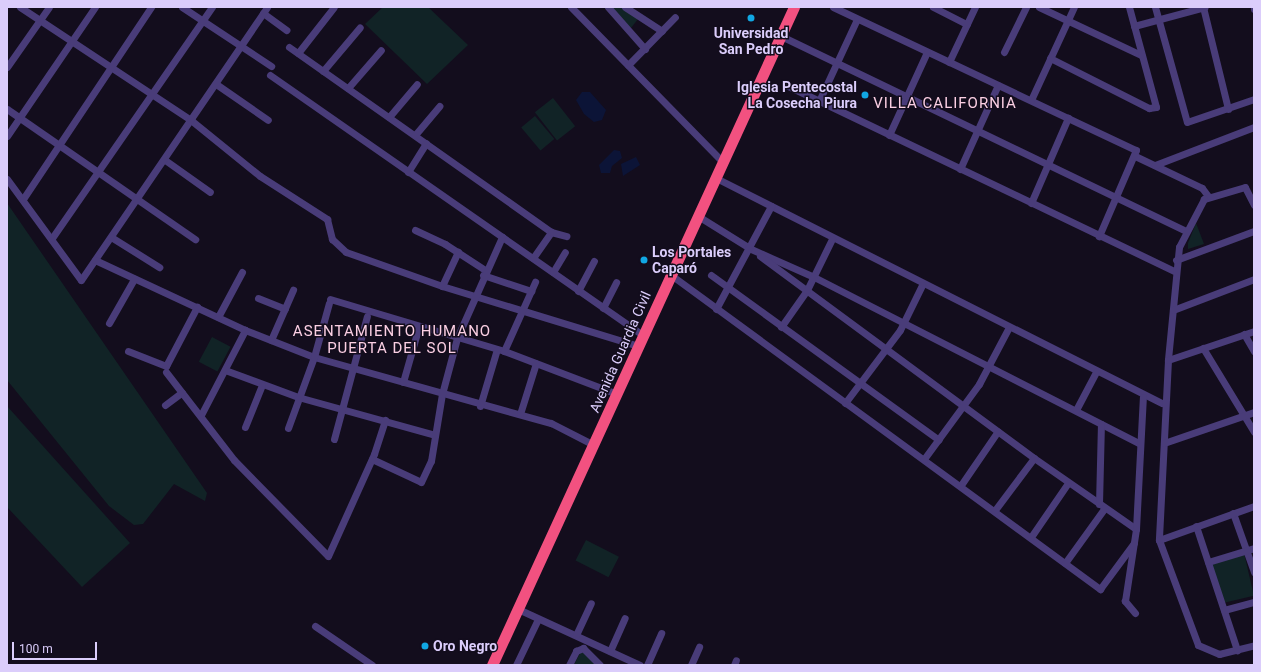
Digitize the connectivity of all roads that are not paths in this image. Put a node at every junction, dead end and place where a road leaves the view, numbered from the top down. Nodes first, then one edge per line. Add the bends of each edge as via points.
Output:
1 (20, 7) edge
2 (49, 7) edge
3 (94, 7) edge
4 (151, 7) edge
5 (182, 7) edge
6 (212, 7) edge
7 (334, 7) edge
8 (571, 7) edge
9 (608, 7) edge
10 (625, 7) edge
11 (794, 7) edge
12 (833, 7) edge
13 (933, 7) edge
14 (975, 7) edge
15 (1026, 7) edge
16 (1039, 7) edge
17 (1074, 7) edge
18 (1129, 7) edge
19 (1155, 7) edge
20 (1204, 7) edge
21 (265, 10) edge
22 (676, 17) dead end
23 (857, 19) junction
24 (1158, 20) junction
25 (39, 21) junction
26 (203, 21) junction
27 (1068, 21) junction
28 (967, 24) junction
29 (1134, 26) junction
30 (360, 27) dead end
31 (286, 30) dead end
32 (662, 31) junction
33 (781, 36) junction
34 (71, 42) junction
35 (240, 46) junction
36 (290, 47) dead end
37 (645, 49) junction
38 (381, 50) dead end
39 (927, 52) junction
40 (1004, 52) dead end
41 (298, 53) junction
42 (1141, 56) junction
43 (1050, 58) junction
44 (837, 62) junction
45 (950, 62) junction
46 (628, 65) junction
47 (271, 66) dead end
48 (7, 67) edge
49 (109, 69) junction
50 (323, 71) junction
51 (270, 75) dead end
52 (216, 84) junction
53 (417, 84) dead end
54 (786, 85) dead end
55 (998, 85) junction
56 (348, 88) junction
57 (152, 95) junction
58 (907, 96) junction
59 (1254, 99) edge
60 (1031, 100) junction
61 (819, 101) junction
62 (439, 106) dead end
63 (7, 109) edge
64 (1228, 109) junction
65 (389, 117) junction
66 (19, 118) junction
67 (1068, 118) junction
68 (268, 120) dead end
69 (192, 121) junction
70 (1254, 126) edge
71 (976, 129) junction
72 (415, 135) junction
73 (889, 135) junction
74 (7, 136) edge
75 (426, 143) junction
76 (59, 144) junction
77 (1135, 156) junction
78 (164, 160) junction
79 (723, 162) junction
80 (1048, 163) junction
81 (1155, 165) junction
82 (960, 169) junction
83 (98, 172) junction
84 (408, 172) junction
85 (716, 178) junction
86 (7, 179) edge
87 (210, 192) dead end
88 (1118, 196) junction
89 (1208, 196) junction
90 (22, 199) junction
91 (138, 199) junction
92 (1031, 203) junction
93 (1254, 205) edge
94 (772, 206) junction
95 (698, 216) junction
96 (415, 230) dead end
97 (1185, 230) junction
98 (1254, 231) edge
99 (551, 232) junction
100 (566, 236) dead end
101 (1099, 236) junction
102 (111, 237) junction
103 (502, 237) junction
104 (52, 238) junction
105 (195, 239) dead end
106 (832, 239) junction
107 (751, 249) junction
108 (458, 251) junction
109 (565, 252) dead end
110 (533, 258) junction
111 (95, 260) junction
112 (1176, 260) junction
113 (594, 261) dead end
114 (159, 267) dead end
115 (1174, 271) junction
116 (242, 272) dead end
117 (484, 272) junction
118 (553, 272) junction
119 (671, 275) junction
120 (711, 275) dead end
121 (814, 276) junction
122 (134, 279) junction
123 (1254, 279) edge
124 (535, 282) dead end
125 (616, 282) dead end
126 (922, 285) junction
127 (442, 286) junction
128 (729, 288) junction
129 (293, 290) dead end
130 (807, 290) junction
131 (531, 291) junction
132 (578, 291) junction
133 (474, 296) junction
134 (258, 298) dead end
135 (197, 307) junction
136 (603, 308) junction
137 (285, 309) junction
138 (716, 309) junction
139 (1173, 310) junction
140 (522, 311) junction
141 (367, 316) dead end
142 (218, 317) junction
143 (904, 322) junction
144 (109, 323) dead end
145 (419, 326) junction
146 (781, 327) junction
147 (1008, 329) junction
148 (245, 330) junction
149 (1254, 331) edge
150 (1244, 334) junction
151 (643, 335) junction
152 (457, 338) junction
153 (271, 340) junction
154 (638, 346) junction
155 (887, 348) junction
156 (1203, 348) junction
157 (500, 350) junction
158 (128, 351) dead end
159 (1254, 351) edge
160 (314, 357) junction
161 (1168, 360) junction
162 (536, 363) junction
163 (989, 366) junction
164 (352, 367) junction
165 (225, 370) junction
166 (166, 372) dead end
167 (1096, 372) junction
168 (403, 382) junction
169 (860, 382) junction
170 (262, 385) junction
171 (182, 392) junction
172 (442, 394) junction
173 (616, 394) junction
174 (298, 397) junction
175 (1143, 397) junction
176 (845, 403) junction
177 (1161, 403) dead end
178 (165, 405) dead end
179 (964, 405) junction
180 (480, 406) junction
181 (340, 409) junction
182 (1076, 410) junction
183 (1254, 412) edge
184 (520, 414) junction
185 (201, 415) junction
186 (1244, 416) junction
187 (385, 420) junction
188 (1101, 424) junction
189 (245, 427) dead end
190 (288, 428) dead end
191 (998, 431) junction
192 (1254, 432) edge
193 (436, 435) junction
194 (334, 439) dead end
195 (940, 440) junction
196 (1164, 443) junction
197 (1140, 444) junction
198 (594, 445) junction
199 (1034, 458) junction
200 (372, 459) junction
201 (924, 459) junction
202 (1068, 483) junction
203 (961, 485) junction
204 (1102, 506) junction
205 (1254, 506) edge
206 (995, 510) junction
207 (1234, 513) junction
208 (1196, 526) junction
209 (1136, 529) junction
210 (1031, 537) junction
211 (1159, 540) junction
212 (1134, 543) junction
213 (1250, 549) edge
214 (1208, 562) junction
215 (1065, 563) junction
216 (1254, 572) edge
217 (591, 602) dead end
218 (1254, 602) edge
219 (518, 609) junction
220 (1224, 610) junction
221 (1135, 613) dead end
222 (625, 618) dead end
223 (538, 619) junction
224 (315, 626) dead end
225 (661, 633) dead end
226 (576, 635) junction
227 (1254, 645) edge
228 (699, 647) dead end
229 (1237, 650) junction
230 (610, 651) junction
231 (372, 665) edge
232 (492, 665) edge
233 (516, 665) edge
234 (569, 665) edge
235 (600, 665) edge
236 (640, 665) edge
237 (647, 665) edge
238 (690, 665) edge

1 - 25 street
2 - 25 street
3 - 34 street
4 - 49 street
5 - 26 street
6 - 26 street
7 - 41 street
8 - 46 street
9 - 37 street
10 - 32 street
11 - 33 highway, Avenida Guardia Civil
12 - 23 street
13 - 28 street
14 - 28 street
15 - 40 street
16 - 27 street
17 - 27 street
18 - 29 street
19 - 24 street
20 - 24 street
20 - 64 street
21 - 31 street
21 - 35 street
22 - 32 street
23 - 39 street
23 - 44 street
24 - 29 street
24 - 64 street via 1186,122
25 - 34 street
25 - 48 street
26 - 35 street
26 - 57 street
27 - 42 street
27 - 43 street
28 - 45 street
29 - 42 street
30 - 50 street
32 - 37 street
33 - 44 street
33 - 79 highway, Avenida Guardia Civil
34 - 49 street
34 - 66 street
35 - 47 street
35 - 52 street
36 - 41 street
37 - 46 street
38 - 56 street
39 - 45 street
39 - 58 street
41 - 50 street
42 - 43 street via 1153,109
43 - 60 street
44 - 58 street
44 - 61 street
45 - 55 street
46 - 79 street
49 - 57 street
49 - 76 street
50 - 56 street
51 - 84 street
52 - 68 street
52 - 69 street
53 - 65 street
54 - 61 street
55 - 60 street
55 - 71 street
56 - 65 street
57 - 69 street
57 - 83 street
58 - 71 street
58 - 73 street
59 - 64 street
60 - 67 street
61 - 73 street
62 - 72 street
63 - 66 street
65 - 72 street
66 - 74 street
66 - 76 street
67 - 77 street via 1136,150
67 - 80 street
69 - 78 street
69 - 127 street via 260,176 327,219 337,246
70 - 81 street
71 - 80 street
71 - 82 street
72 - 75 street
73 - 82 street
75 - 84 street
75 - 99 street
76 - 83 street
76 - 90 street
77 - 81 street
77 - 88 street
78 - 87 street
78 - 91 street
79 - 85 highway, Avenida Guardia Civil
80 - 88 street
80 - 92 street
81 - 89 street via 1202,188
82 - 92 street
83 - 91 street
83 - 104 street
84 - 103 street
85 - 94 street
85 - 95 highway, Avenida Guardia Civil
86 - 90 street
88 - 97 street
88 - 101 street
89 - 93 street via 1245,187
89 - 97 street via 1200,201
90 - 104 street
91 - 102 street
91 - 105 street
92 - 101 street
94 - 106 street
94 - 107 street
95 - 107 street
95 - 119 highway, Avenida Guardia Civil
96 - 108 street
97 - 112 street
98 - 112 street
99 - 100 street
99 - 110 street
101 - 115 street
102 - 111 street
102 - 114 street
103 - 110 street
103 - 117 street
104 - 111 street via 81,280
106 - 121 street
106 - 126 street
107 - 121 street
107 - 128 street
107 - 130 street
108 - 117 street
108 - 127 street
109 - 118 street
110 - 118 street
111 - 122 street
112 - 115 street
113 - 132 street
115 - 139 street
116 - 142 street
117 - 131 street
117 - 133 street
118 - 132 street
119 - 138 street
119 - 151 highway, Avenida Guardia Civil
120 - 128 street
121 - 130 street
121 - 143 street
122 - 135 street
122 - 144 street
123 - 139 street
124 - 131 street
125 - 136 street
126 - 143 street
126 - 147 street
127 - 133 street
128 - 138 street
128 - 146 street
129 - 137 street
130 - 146 street
130 - 155 street
131 - 140 street
132 - 136 street
133 - 140 street
133 - 152 street
134 - 137 street
135 - 142 street
135 - 158 street via 166,366
136 - 151 street
137 - 153 street
138 - 176 street
139 - 161 street
140 - 154 street
140 - 157 street
141 - 164 street
142 - 148 street
143 - 155 street
143 - 163 street
145 - 152 street
145 - 160 street via 330,301
145 - 168 street
146 - 169 street
147 - 163 street
147 - 167 street
148 - 153 street
148 - 165 street
149 - 150 street
150 - 156 street
150 - 159 street
151 - 154 highway, Avenida Guardia Civil
152 - 157 street
152 - 172 street
153 - 160 street
154 - 173 highway, Avenida Guardia Civil
155 - 169 street
155 - 179 street
156 - 161 street
156 - 186 street
157 - 162 street
157 - 180 street
160 - 164 street
160 - 174 street
161 - 196 street
162 - 173 street
162 - 184 street
163 - 179 street
163 - 182 street
164 - 168 street
164 - 181 street
165 - 170 street
165 - 185 street
166 - 171 street
167 - 175 street
167 - 182 street
168 - 172 street
169 - 176 street
169 - 195 street
170 - 174 street
170 - 189 street
171 - 178 street
171 - 185 street
172 - 180 street
172 - 193 street
173 - 198 highway, Avenida Guardia Civil
174 - 181 street
174 - 190 street
175 - 177 street
175 - 197 street
176 - 201 street
179 - 191 street
179 - 195 street
180 - 184 street
181 - 187 street
181 - 194 street
182 - 188 street
183 - 186 street
184 - 198 street via 551,423
185 - 200 street via 234,460 328,556
186 - 192 street
186 - 196 street
187 - 193 street
187 - 200 street
188 - 197 street
188 - 204 street
191 - 199 street
191 - 203 street
193 - 200 street via 431,462 421,482
195 - 201 street
196 - 211 street
197 - 209 street
198 - 219 highway, Avenida Guardia Civil
199 - 202 street
199 - 206 street
201 - 203 street
202 - 204 street
202 - 210 street
203 - 206 street
204 - 209 street
204 - 215 street
205 - 207 street
206 - 210 street
207 - 208 street
207 - 213 street
208 - 211 street
208 - 214 street
209 - 212 street
210 - 215 street
211 - 229 street via 1198,645 1219,654
212 - 215 street via 1100,589
212 - 221 street via 1125,601
213 - 214 street
213 - 216 street
214 - 220 street
217 - 226 street
218 - 220 street
219 - 223 street
219 - 232 highway, Avenida Guardia Civil
220 - 229 street
222 - 230 street
223 - 226 street
223 - 233 street
224 - 231 street
225 - 237 street
226 - 230 street
227 - 229 street
228 - 238 street
230 - 236 street
234 - 235 street via 576,651 583,648

